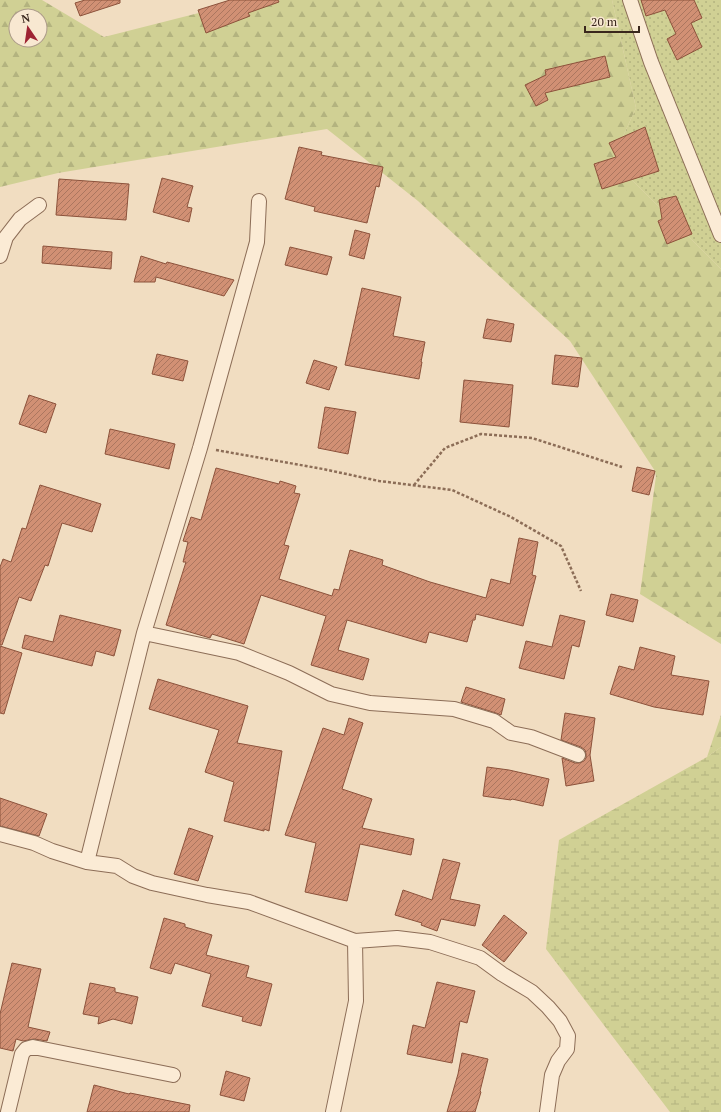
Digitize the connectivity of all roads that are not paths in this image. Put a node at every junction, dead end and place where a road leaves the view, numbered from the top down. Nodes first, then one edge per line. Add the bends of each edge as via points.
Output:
1 (630, 0) edge
2 (259, 201) dead end
3 (39, 205) dead end
4 (721, 235) edge
5 (0, 256) edge
6 (144, 633) junction
7 (578, 755) dead end
8 (0, 834) edge
9 (87, 862) junction
10 (355, 941) junction
11 (174, 1075) dead end
12 (8, 1112) edge
13 (332, 1112) edge
14 (547, 1112) edge

1 - 4 street via 651,62
2 - 6 street via 257,242 200,448
3 - 5 street via 20,219 6,237
6 - 7 street via 239,652 331,694 370,703 454,709 494,721 511,733 531,737
6 - 9 street
8 - 9 street
9 - 10 street via 117,866 133,876 152,883 249,902
10 - 13 street via 356,1002
10 - 14 street via 397,938 430,942 480,958 532,992 548,1006 568,1036 567,1049 558,1060 552,1075
11 - 12 street via 33,1047 26,1048 22,1054

